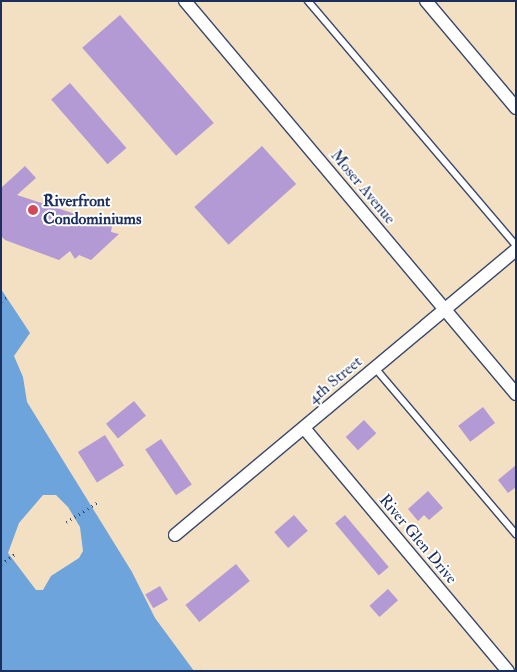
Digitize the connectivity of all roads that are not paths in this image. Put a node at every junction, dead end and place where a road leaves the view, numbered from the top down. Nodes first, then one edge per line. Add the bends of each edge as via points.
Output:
1 (185, 1) edge
2 (308, 1) edge
3 (426, 1) edge
4 (516, 108) edge
5 (516, 245) edge
6 (516, 250) edge
7 (445, 309) junction
8 (375, 368) junction
9 (516, 394) edge
10 (304, 428) junction
11 (516, 534) edge
12 (176, 535) dead end
13 (508, 671) edge

1 - 7 street, Moser Avenue
2 - 5 lane
3 - 4 street
6 - 7 street, 4th Street
7 - 8 street, 4th Street
7 - 9 street, Moser Avenue
8 - 10 street, 4th Street
8 - 11 lane
10 - 12 street, 4th Street
10 - 13 street, River Glen Drive

